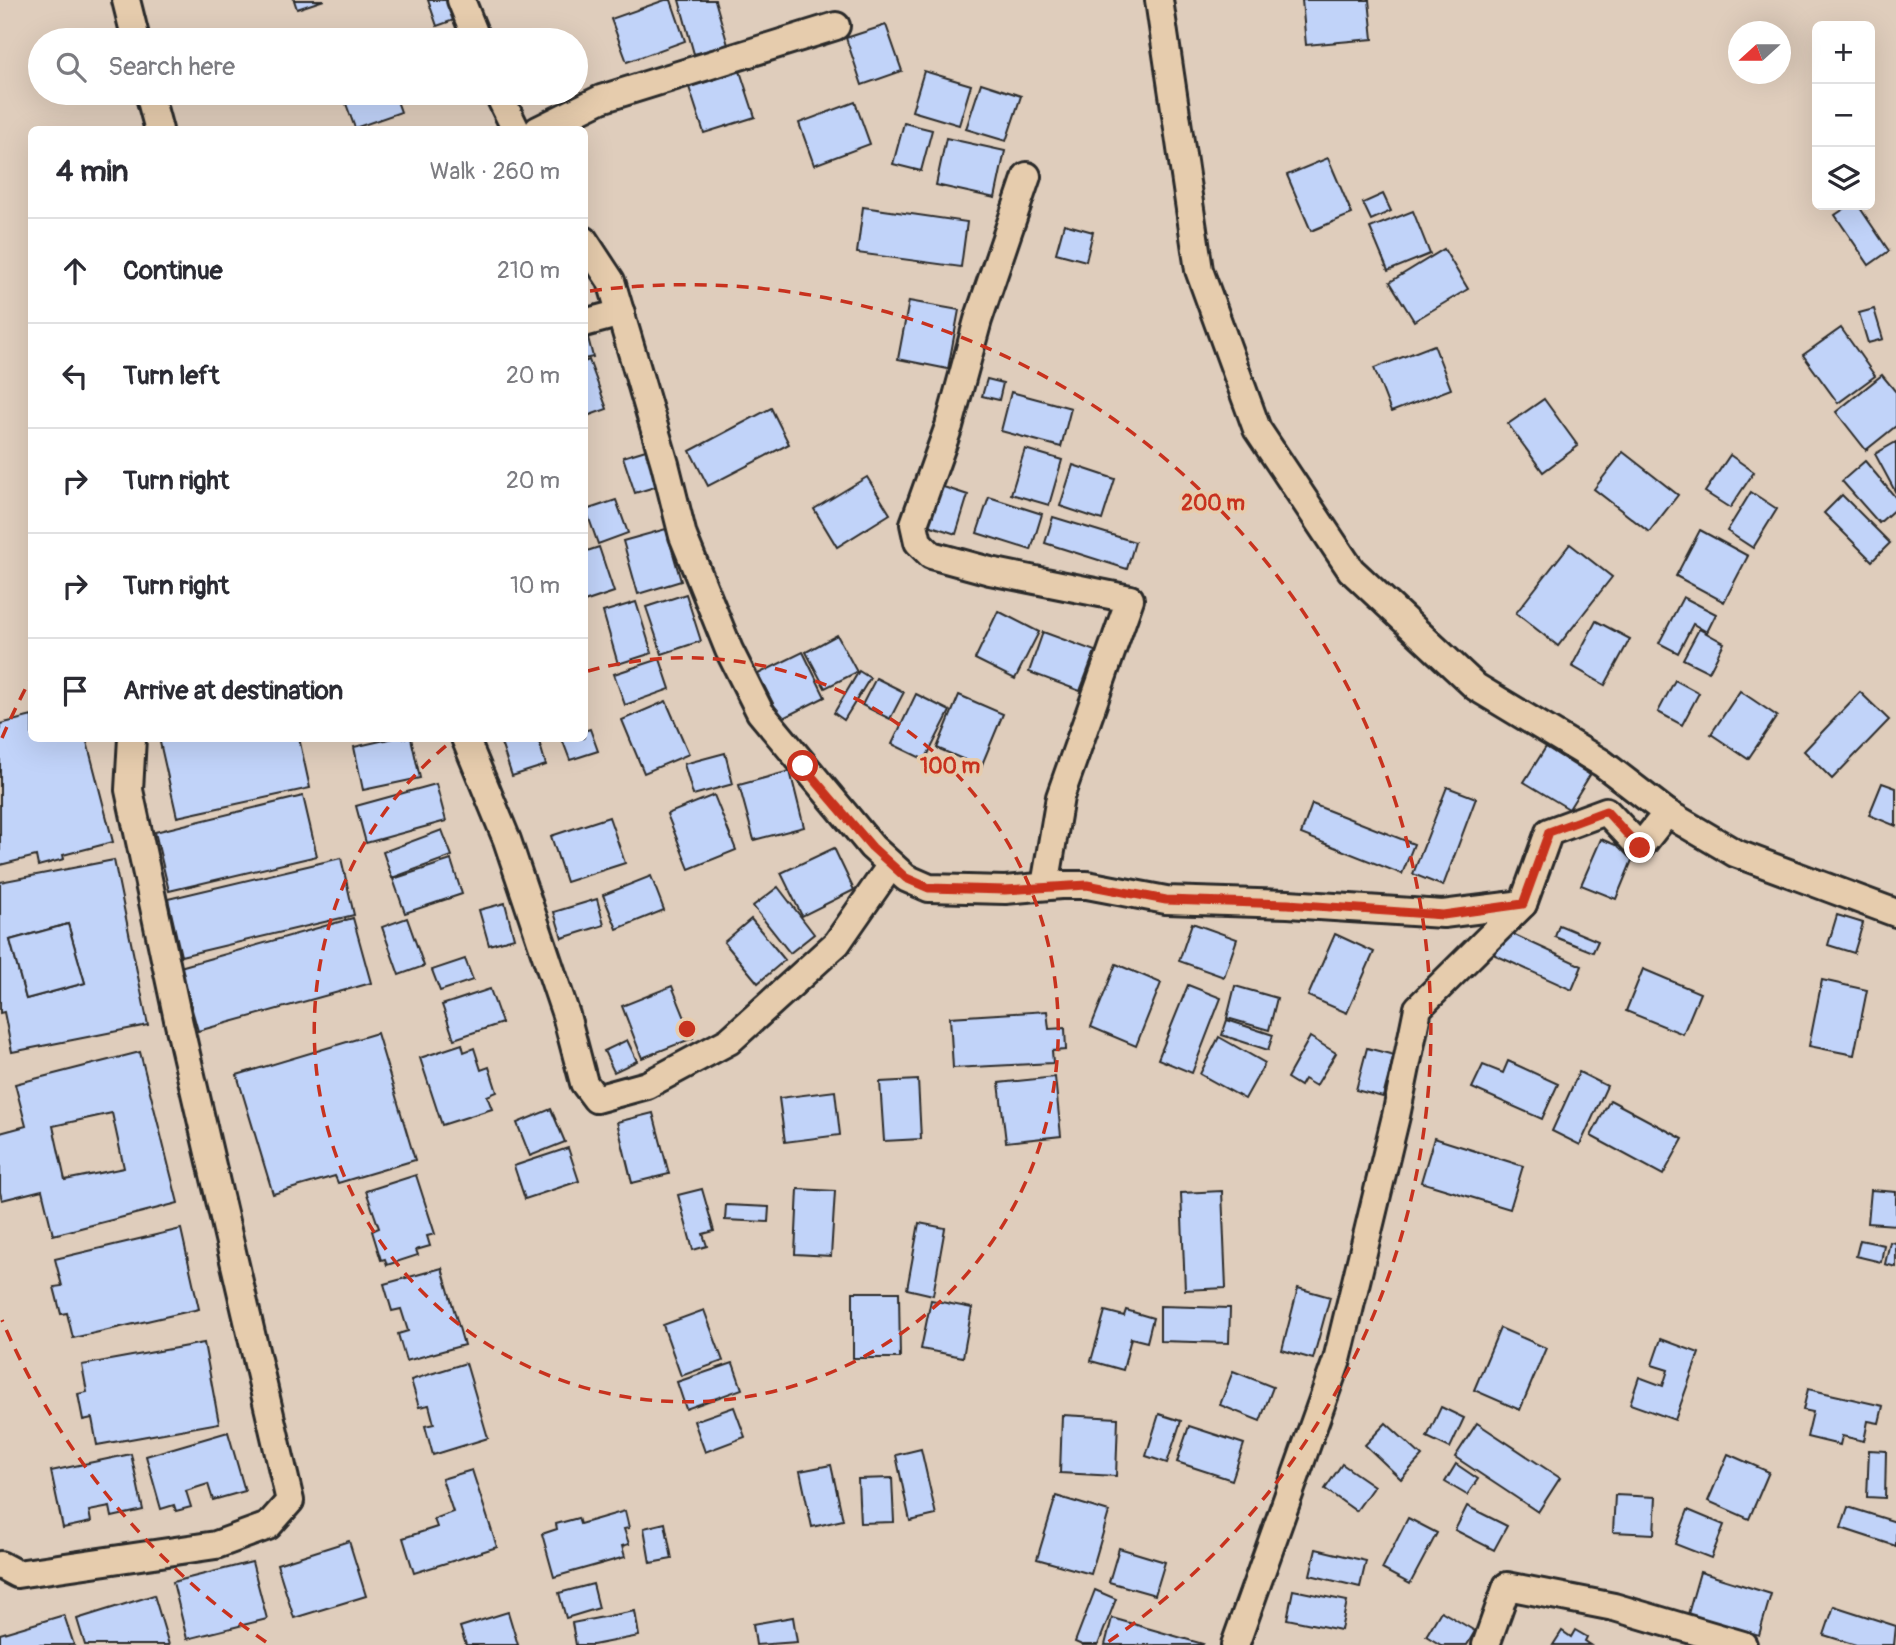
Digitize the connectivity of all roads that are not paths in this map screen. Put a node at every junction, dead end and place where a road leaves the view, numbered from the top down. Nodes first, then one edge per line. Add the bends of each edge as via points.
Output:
1 (126, 0) edge
2 (461, 0) edge
3 (1159, 0) edge
4 (836, 26) dead end
5 (133, 28) edge
6 (472, 28) edge
7 (152, 105) edge
8 (504, 105) edge
9 (158, 126) edge
10 (514, 126) edge
11 (546, 126) edge
12 (1027, 176) dead end
13 (588, 246) edge
14 (621, 313) junction
15 (588, 322) edge
16 (132, 742) edge
17 (468, 742) edge
18 (1667, 813) junction
19 (891, 865) junction
20 (1045, 886) junction
21 (1523, 904) junction
22 (1896, 914) edge
23 (0, 1565) edge
24 (1235, 1645) edge
25 (1486, 1645) edge
26 (1743, 1645) edge

1 - 5 street
2 - 6 street
3 - 18 street via 1199,270 1256,429 1360,579 1476,687 1602,764
4 - 11 street via 601,99
7 - 9 street
8 - 10 street
12 - 20 street via 914,524 918,542 931,555 1130,599 1060,797
13 - 14 street via 611,281
14 - 15 street
14 - 19 street via 683,536 729,650 760,712
16 - 23 street via 129,790 290,1501 268,1526 216,1545 17,1574
17 - 19 street via 507,839 584,1083 596,1099 647,1085 729,1041 838,943
18 - 21 street via 1640,848 1606,811 1549,832
18 - 22 street via 1735,853
19 - 20 street via 929,888
20 - 21 street via 1087,885 1166,900 1443,915
21 - 24 street via 1418,1008 1337,1360
25 - 26 street via 1507,1586 1614,1607

